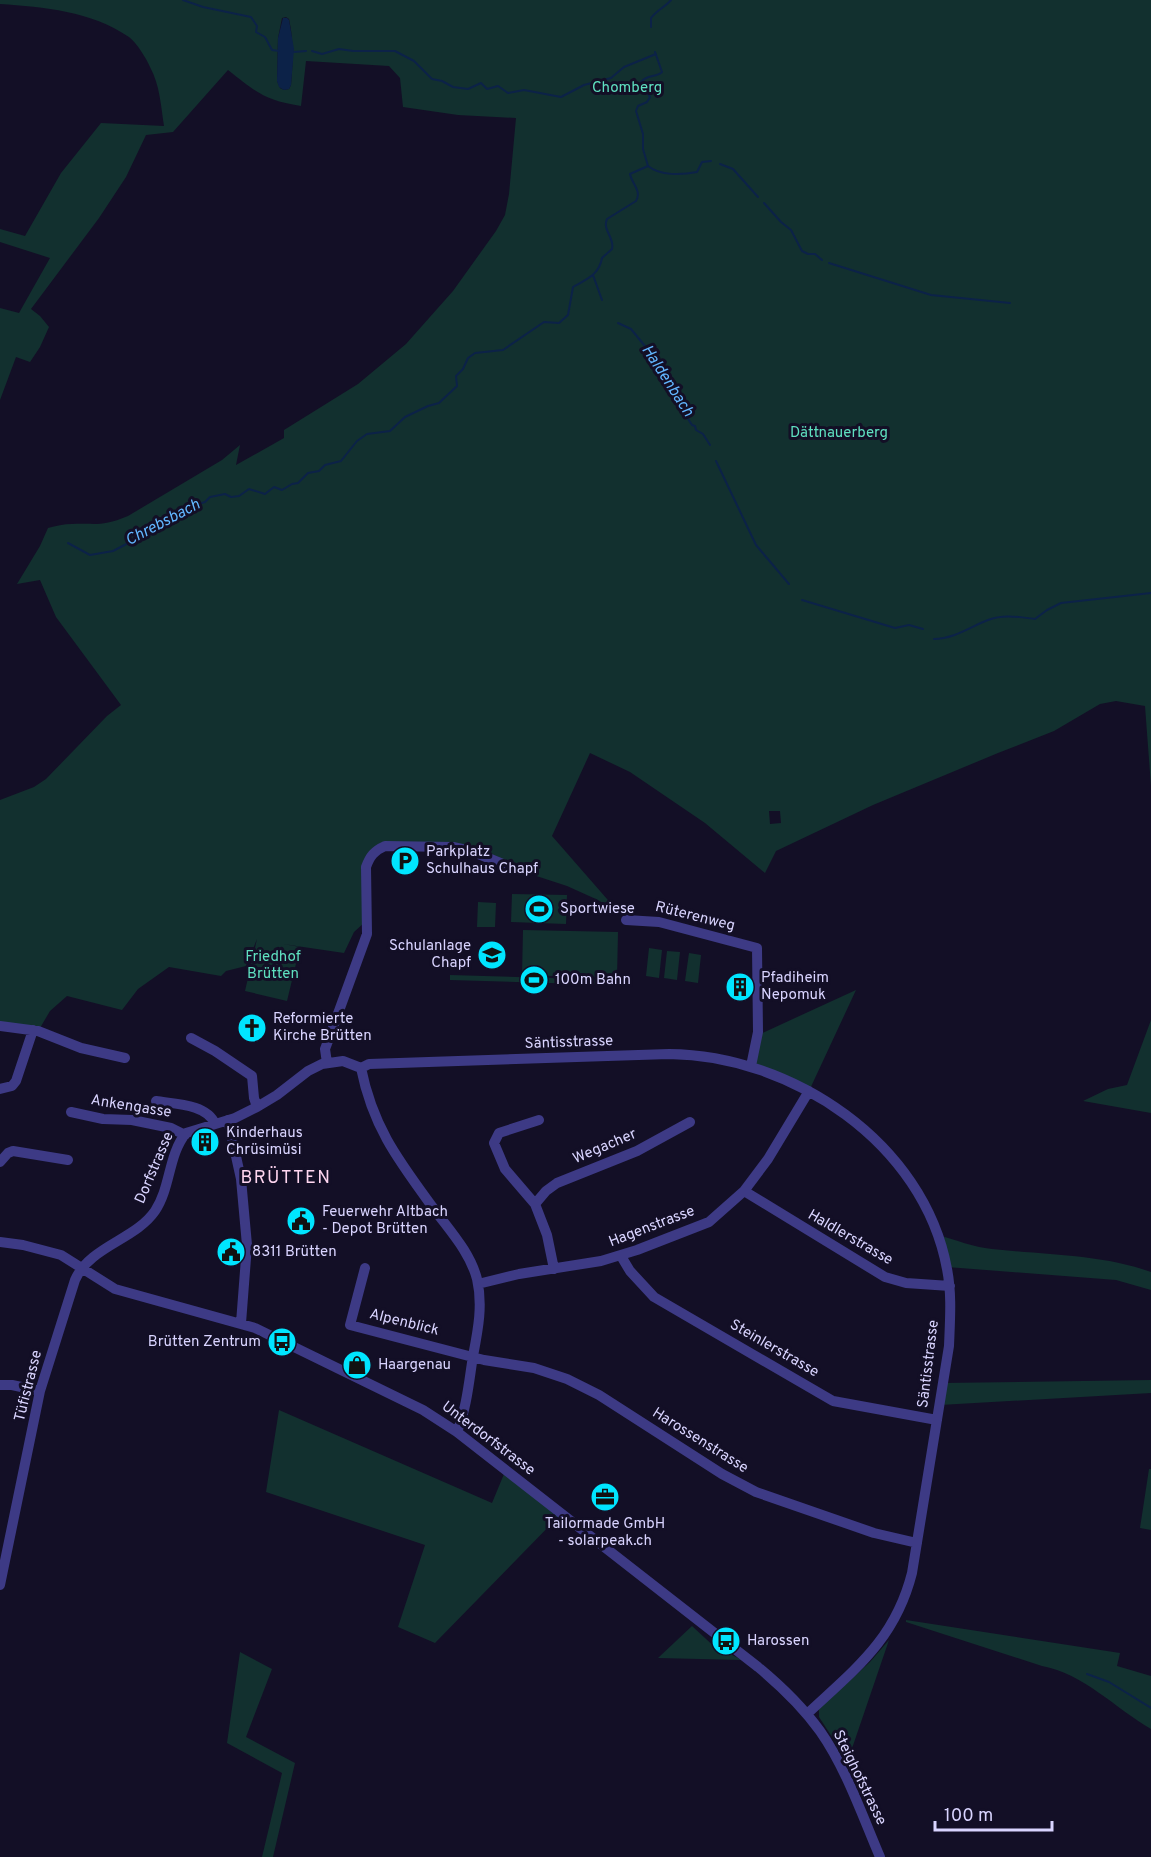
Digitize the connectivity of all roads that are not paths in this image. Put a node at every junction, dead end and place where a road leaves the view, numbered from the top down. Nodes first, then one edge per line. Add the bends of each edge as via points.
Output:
1 (515, 869) dead end
2 (626, 920) dead end
3 (0, 1026) edge
4 (36, 1031) junction
5 (191, 1038) dead end
6 (124, 1058) dead end
7 (327, 1063) junction
8 (751, 1066) junction
9 (361, 1068) junction
10 (0, 1089) edge
11 (809, 1091) junction
12 (156, 1101) dead end
13 (257, 1107) junction
14 (71, 1112) dead end
15 (228, 1120) junction
16 (539, 1120) dead end
17 (690, 1122) dead end
18 (215, 1124) junction
19 (185, 1134) junction
20 (68, 1160) dead end
21 (0, 1162) edge
22 (744, 1191) junction
23 (535, 1203) junction
24 (0, 1242) edge
25 (621, 1256) junction
26 (82, 1267) junction
27 (365, 1268) dead end
28 (554, 1269) junction
29 (478, 1284) junction
30 (950, 1286) junction
31 (241, 1323) junction
32 (473, 1357) junction
33 (0, 1385) edge
34 (40, 1391) junction
35 (937, 1420) junction
36 (457, 1432) junction
37 (917, 1543) junction
38 (0, 1585) edge
39 (807, 1714) junction
40 (880, 1857) edge

1 - 7 street via 453,848 385,846 376,850 366,867 367,934 325,1049
2 - 8 street, Rüterenweg via 659,922 757,948 758,1032
3 - 4 street
4 - 6 street via 81,1048
4 - 10 street via 16,1081
5 - 13 street via 252,1076
7 - 9 street, Säntisstrasse via 347,1062
7 - 13 street, Dorfstrasse via 308,1071
8 - 9 street, Säntisstrasse via 695,1054 669,1054 369,1064
8 - 11 street, Säntisstrasse
9 - 29 street via 383,1136 467,1256
11 - 22 street, Hagenstrasse
11 - 30 street, Säntisstrasse via 857,1125 904,1172 938,1235
12 - 18 street via 204,1111
13 - 15 street, Dorfstrasse
14 - 19 street, Ankengasse via 132,1120
15 - 18 street, Dorfstrasse
15 - 31 street via 241,1179 247,1245
16 - 23 street via 499,1133 494,1143 505,1169
17 - 23 street, Wegacher via 637,1151 557,1183
18 - 19 street, Dorfstrasse
19 - 26 street, Dorfstrasse via 162,1197 150,1217
20 - 21 street via 13,1151
22 - 25 street, Hagenstrasse via 709,1222
22 - 30 street, Haldlerstrasse via 885,1277 906,1283
23 - 28 street
24 - 26 street, Unterdorfstrasse via 48,1250
25 - 28 street, Hagenstrasse
25 - 35 street, Steinlerstrasse via 654,1296 832,1401
26 - 31 street, Unterdorfstrasse via 115,1289
26 - 34 street, Tüfistrasse
27 - 32 street, Alpenblick via 350,1325
28 - 29 street, Hagenstrasse
29 - 32 street via 480,1321
30 - 35 street, Säntisstrasse via 949,1346
31 - 36 street, Unterdorfstrasse via 414,1405
32 - 36 street
32 - 37 street, Harossenstrasse via 534,1368 567,1379 756,1492 874,1533
33 - 34 street
34 - 38 street, Tüfistrasse
35 - 37 street, Säntisstrasse
36 - 39 street, Unterdorfstrasse via 758,1667
37 - 39 street, Säntisstrasse via 907,1593 885,1636
39 - 40 street, Steighofstrasse via 843,1773

